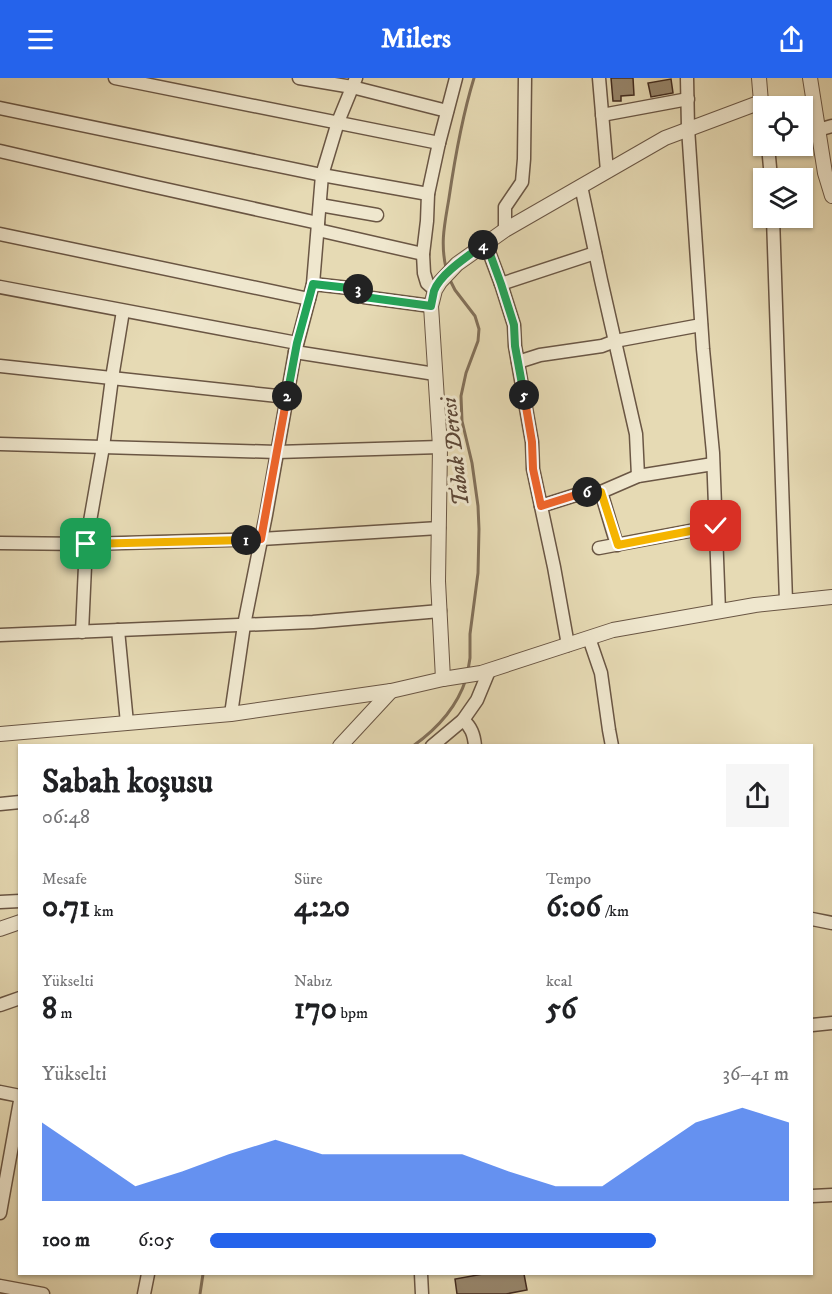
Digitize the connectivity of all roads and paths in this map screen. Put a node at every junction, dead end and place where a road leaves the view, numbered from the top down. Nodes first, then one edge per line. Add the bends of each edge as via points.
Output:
1 (116, 78) edge
2 (299, 78) edge
3 (456, 78) edge
4 (525, 78) edge
5 (599, 78) edge
6 (687, 78) edge
7 (759, 78) edge
8 (810, 78) edge
9 (354, 82) edge
10 (760, 96) edge
11 (688, 99) junction
12 (753, 105) edge
13 (0, 108) edge
14 (447, 111) junction
15 (602, 115) junction
16 (338, 122) junction
17 (832, 126) edge
18 (688, 129) junction
19 (818, 130) junction
20 (439, 142) junction
21 (0, 151) edge
22 (607, 171) junction
23 (322, 175) junction
24 (582, 186) junction
25 (428, 194) junction
26 (832, 196) edge
27 (320, 205) junction
28 (377, 215) dead end
29 (318, 226) junction
30 (773, 228) edge
31 (505, 230) junction
32 (0, 234) edge
33 (486, 243) junction
34 (595, 253) junction
35 (423, 254) junction
36 (313, 284) junction
37 (501, 284) junction
38 (437, 286) junction
39 (0, 287) edge
40 (309, 299) junction
41 (431, 306) junction
42 (123, 311) junction
43 (701, 325) junction
44 (615, 340) junction
45 (296, 347) junction
46 (518, 362) junction
47 (0, 366) edge
48 (435, 374) junction
49 (112, 378) junction
50 (287, 398) junction
51 (0, 444) edge
52 (103, 447) junction
53 (440, 447) junction
54 (277, 452) junction
55 (713, 464) junction
56 (638, 476) junction
57 (601, 492) junction
58 (541, 506) junction
59 (716, 526) junction
60 (439, 528) junction
61 (261, 539) junction
62 (0, 543) edge
63 (86, 544) junction
64 (618, 545) junction
65 (599, 548) dead end
66 (832, 597) edge
67 (786, 601) junction
68 (719, 611) junction
69 (440, 612) junction
70 (244, 625) junction
71 (118, 630) junction
72 (82, 632) junction
73 (0, 635) edge
74 (589, 638) junction
75 (568, 645) junction
76 (485, 672) junction
77 (447, 678) junction
78 (392, 692) junction
79 (231, 714) junction
80 (463, 720) junction
81 (127, 723) junction
82 (0, 735) edge
83 (342, 744) edge
84 (434, 744) edge
85 (475, 744) edge
86 (612, 744) edge
87 (18, 802) edge
88 (0, 804) edge
89 (18, 901) edge
90 (0, 902) edge
91 (813, 919) edge
92 (18, 923) edge
93 (832, 923) edge
94 (0, 928) edge
95 (18, 999) edge
96 (0, 1005) edge
97 (832, 1023) edge
98 (813, 1025) edge
99 (0, 1092) edge
100 (18, 1096) edge
101 (18, 1112) edge
102 (813, 1196) edge
103 (832, 1196) edge
104 (1, 1207) edge
105 (148, 1275) edge
106 (422, 1275) edge
107 (0, 1286) edge
108 (43, 1294) edge
109 (144, 1294) edge
110 (422, 1294) edge

1 - 16 street
2 - 9 street
3 - 14 street
4 - 31 street via 522,182 505,207
5 - 15 street
6 - 11 street
7 - 10 street
8 - 19 street
9 - 14 street
9 - 16 street
11 - 15 street
11 - 18 street
12 - 18 street
13 - 23 street
14 - 20 street
15 - 22 street
16 - 20 street
16 - 23 street
17 - 19 street
18 - 22 street
18 - 43 street
19 - 26 street
20 - 25 street
21 - 29 street
22 - 24 street
23 - 25 street
23 - 27 street
24 - 31 street
24 - 34 street
25 - 35 street
27 - 28 street
27 - 29 street
29 - 35 street
29 - 36 street
30 - 67 street
31 - 33 street
32 - 40 street
33 - 37 street
33 - 38 street via 457,264
34 - 37 street
34 - 44 street
35 - 38 street via 425,279
36 - 40 street
36 - 41 street via 358,289 364,297
37 - 46 street via 514,325
38 - 41 street
39 - 42 street
40 - 45 street
41 - 48 street
42 - 45 street
42 - 49 street
43 - 44 street
43 - 55 street
44 - 46 street
44 - 56 street via 636,434
45 - 48 street
45 - 50 street
46 - 58 street
47 - 49 street
48 - 53 street
49 - 50 street
49 - 52 street
50 - 54 street
51 - 52 street
52 - 54 street
52 - 63 street
53 - 54 street
53 - 60 street
54 - 61 street
55 - 56 street
55 - 59 street
56 - 57 street
57 - 58 street via 582,493
57 - 64 street
58 - 75 street
59 - 64 street
59 - 68 street
60 - 61 street
60 - 69 street
61 - 63 street
61 - 70 street
62 - 63 street
63 - 72 street
64 - 65 street
66 - 67 street
67 - 68 street
68 - 74 street via 612,630
69 - 70 street
69 - 77 street
70 - 71 street
70 - 79 street
71 - 72 street
71 - 81 street
72 - 73 street
74 - 75 street
74 - 86 street via 601,673
75 - 76 street
76 - 77 street
76 - 80 street via 477,700
77 - 78 street
78 - 79 street
78 - 83 street
79 - 81 street
80 - 84 street
80 - 85 street via 471,728
81 - 82 street
87 - 88 street
89 - 90 street
91 - 93 street
92 - 94 street
95 - 96 street
97 - 98 street
99 - 100 street
101 - 104 street
102 - 103 street
105 - 109 street
106 - 110 street
107 - 108 street

